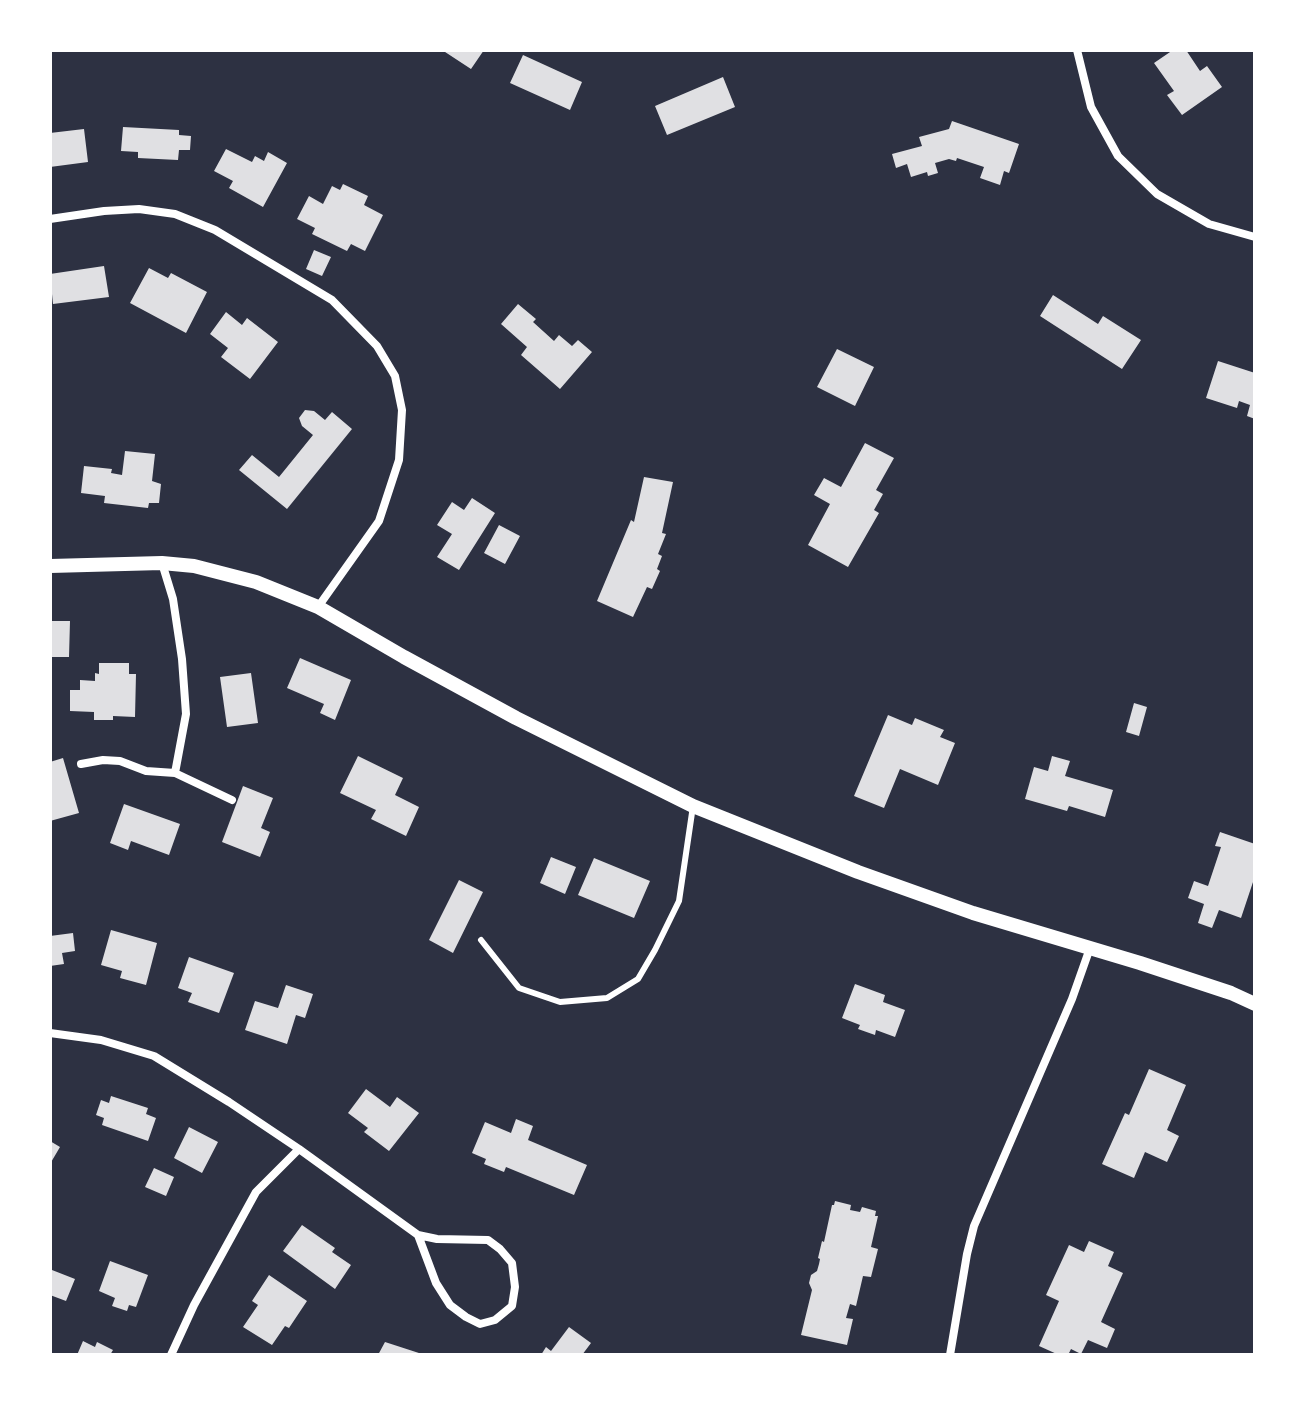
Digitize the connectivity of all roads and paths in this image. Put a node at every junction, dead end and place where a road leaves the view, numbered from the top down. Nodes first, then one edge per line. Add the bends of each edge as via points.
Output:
1 (1077, 50) edge
2 (50, 219) edge
3 (1255, 237) edge
4 (162, 563) junction
5 (50, 566) edge
6 (318, 607) junction
7 (81, 764) dead end
8 (175, 773) junction
9 (232, 800) dead end
10 (693, 806) junction
11 (481, 940) dead end
12 (1090, 948) junction
13 (1255, 1004) edge
14 (50, 1033) edge
15 (299, 1149) junction
16 (418, 1235) junction
17 (171, 1355) edge
18 (950, 1355) edge

1 - 3 street via 1091,107 1118,156 1157,194 1209,224
2 - 6 street via 139,209 175,214 215,230 332,300 377,346 395,376 402,410 399,460 379,521
4 - 5 street
4 - 6 street via 256,582
4 - 8 street via 173,599 186,714
6 - 10 street via 516,718
7 - 8 street via 120,761 146,771
8 - 9 street
10 - 11 lane via 679,901 638,979 607,998 560,1002 519,988
10 - 12 street via 858,872
12 - 13 street
12 - 18 street via 974,1226
14 - 15 street via 101,1040 154,1056
15 - 16 street
15 - 17 street via 256,1192
16 - 16 street via 488,1240 500,1249 512,1263 512,1306 480,1324 450,1305

